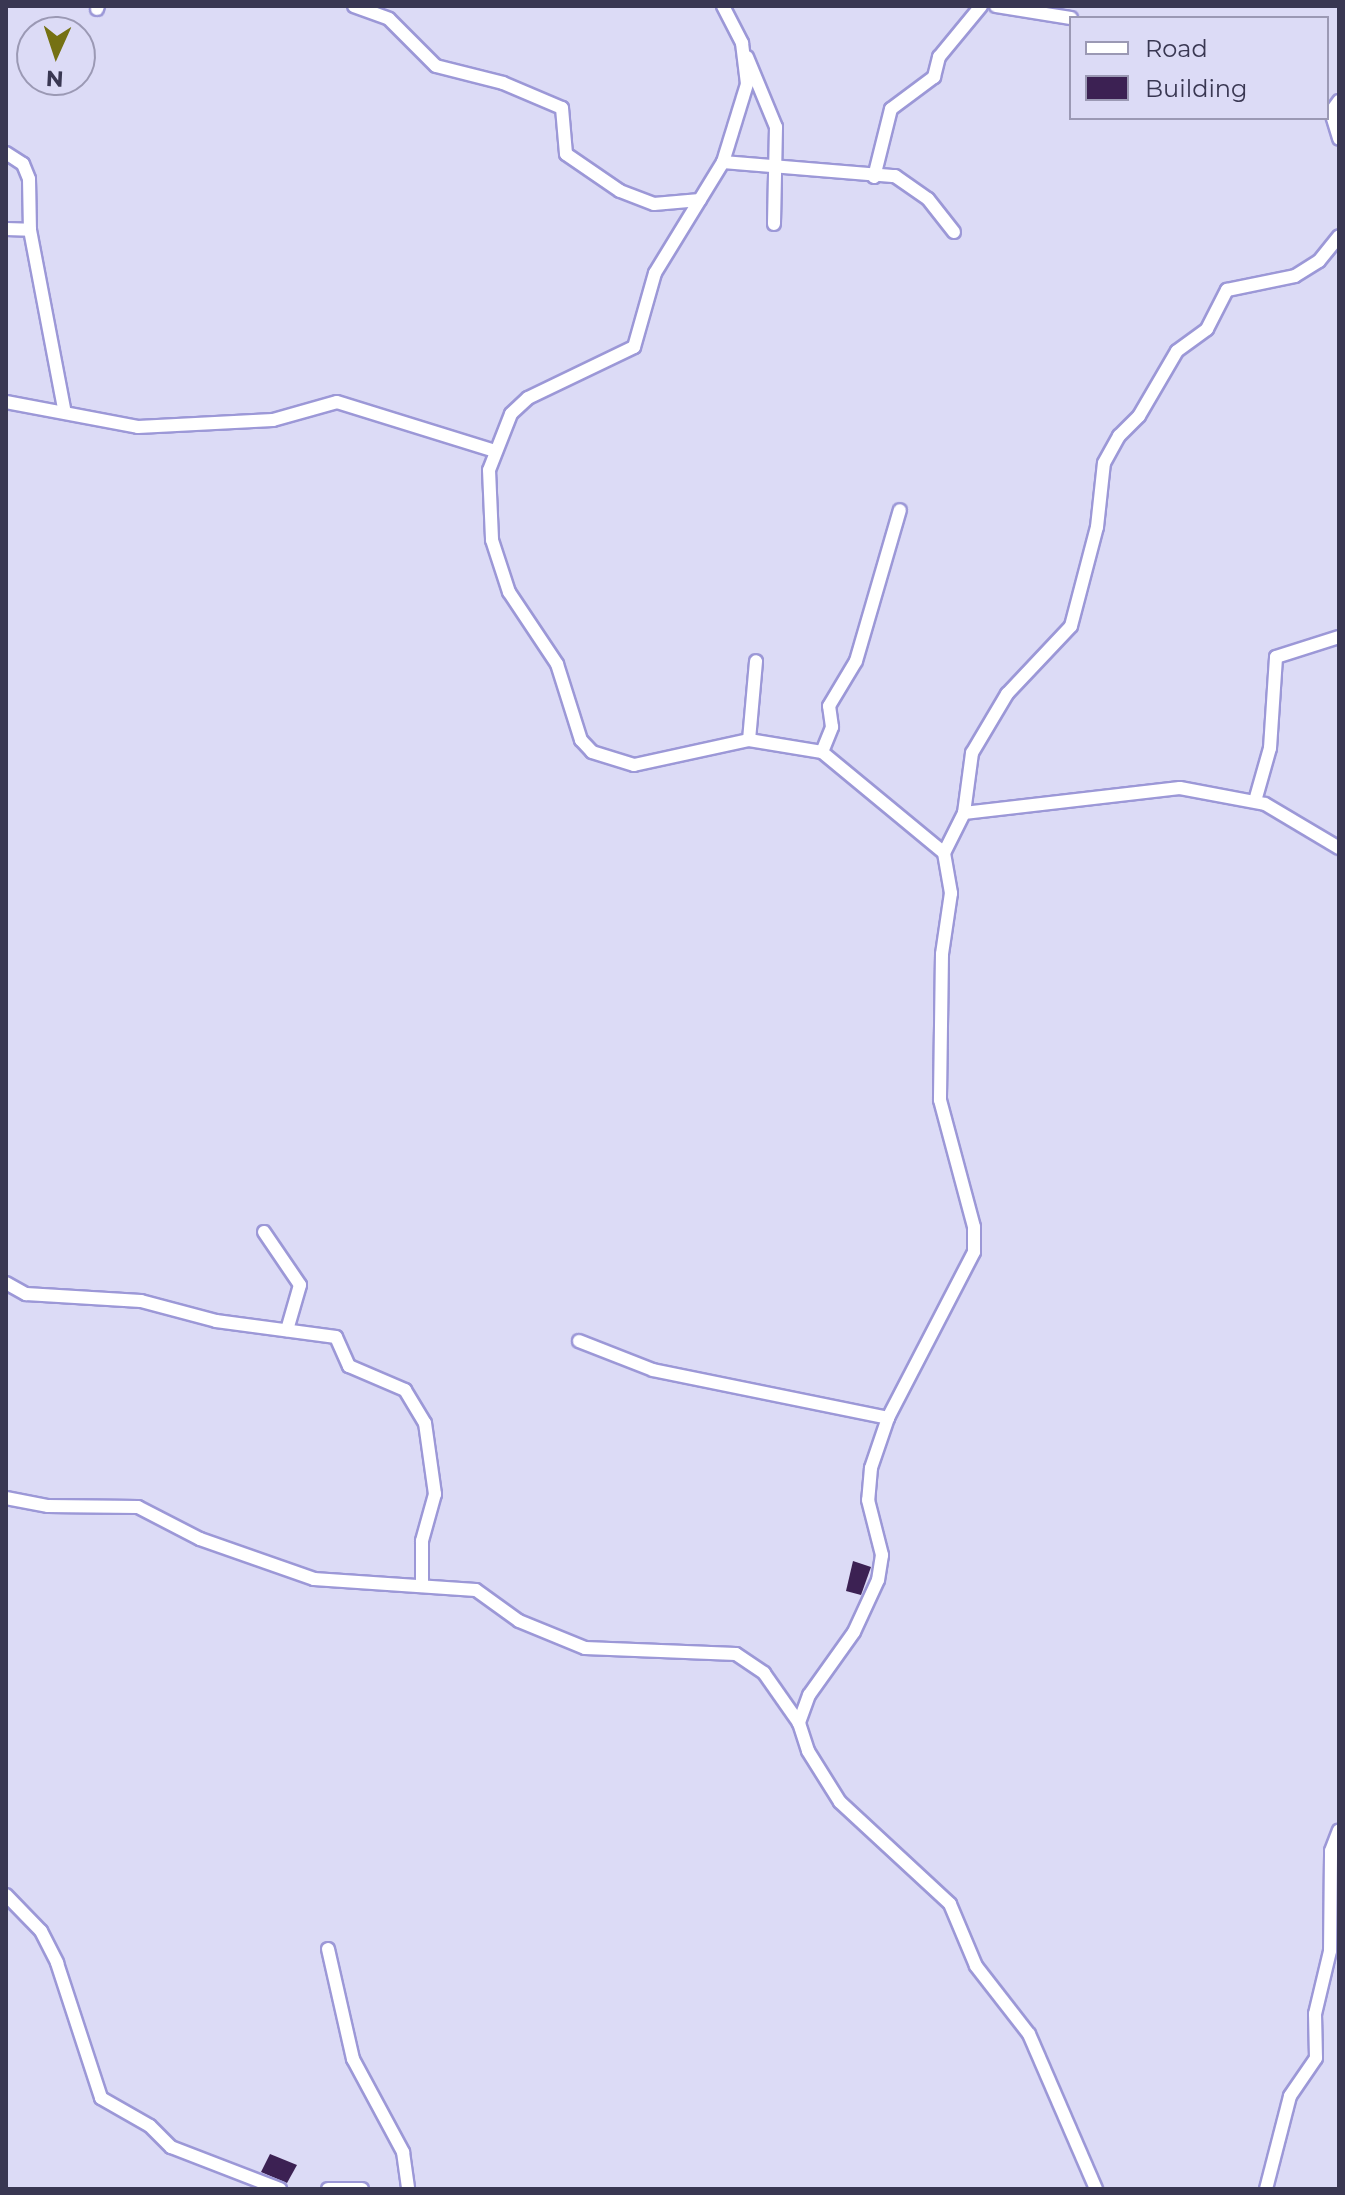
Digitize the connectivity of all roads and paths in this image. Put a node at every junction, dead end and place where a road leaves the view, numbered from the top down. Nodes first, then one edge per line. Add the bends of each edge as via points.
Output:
1 (354, 6) edge
2 (723, 6) edge
3 (981, 6) edge
4 (996, 6) edge
5 (1033, 8) edge
6 (1069, 17) edge
7 (745, 55) junction
8 (1333, 102) edge
9 (1339, 139) edge
10 (6, 153) edge
11 (723, 162) junction
12 (778, 163) junction
13 (874, 177) junction
14 (700, 200) junction
15 (774, 224) dead end
16 (6, 229) edge
17 (30, 230) junction
18 (954, 232) dead end
19 (1339, 236) edge
20 (6, 402) edge
21 (64, 409) junction
22 (492, 450) junction
23 (900, 510) dead end
24 (1339, 637) edge
25 (756, 661) dead end
26 (749, 740) junction
27 (822, 752) junction
28 (1255, 801) junction
29 (964, 813) junction
30 (1339, 848) edge
31 (944, 853) junction
32 (264, 1232) dead end
33 (6, 1283) edge
34 (287, 1330) junction
35 (579, 1341) dead end
36 (888, 1418) junction
37 (6, 1498) edge
38 (422, 1582) junction
39 (799, 1723) junction
40 (1339, 1830) edge
41 (6, 1895) edge
42 (1335, 1926) edge
43 (328, 1949) dead end
44 (280, 2189) edge
45 (328, 2189) edge
46 (362, 2189) edge
47 (408, 2189) edge
48 (1096, 2189) edge
49 (1266, 2189) edge

1 - 14 street via 389,19 436,66 503,83 562,108 566,154 620,191 654,204
2 - 7 street
3 - 13 street via 939,57 934,77 891,109
4 - 5 street
5 - 6 street
7 - 11 street via 746,96
7 - 12 street via 774,119
8 - 9 street
10 - 17 street via 23,164 29,179
11 - 12 street
11 - 14 street
12 - 13 street
12 - 15 street
13 - 18 street via 901,178
14 - 22 street via 655,273 634,347 528,398
16 - 17 street
17 - 21 street
19 - 29 street via 1319,261 1295,276 1227,290 1207,329 1177,351 1139,416 1119,436 1104,463 1097,527 1071,626 1007,694 972,753
20 - 21 street
21 - 22 street via 115,426 208,425 273,420 337,402
22 - 26 street via 489,515 496,556 520,614 569,687 586,747 618,762 653,765
23 - 27 street via 856,661 829,706 832,727
24 - 28 street via 1276,656 1270,748
25 - 26 street
26 - 27 street
27 - 31 street
28 - 29 street via 1180,788
28 - 30 street
29 - 31 street
31 - 36 street via 951,893 942,954 940,1100 974,1227 974,1252
32 - 34 street via 300,1285
33 - 34 street via 26,1294 141,1301 216,1321
34 - 38 street via 336,1337 349,1366 405,1390 421,1416 435,1494 422,1541
35 - 36 street via 653,1370
36 - 39 street via 869,1488 882,1555 878,1580 854,1632 809,1695
37 - 38 street via 48,1506 138,1507 200,1539 314,1579
38 - 39 street via 476,1590 519,1621 585,1648 736,1654 764,1673
39 - 48 street via 808,1751 840,1802 950,1904 976,1966 1029,2034
40 - 42 street via 1331,1851
41 - 44 street via 41,1931 57,1963 101,2098 150,2126 171,2147
42 - 49 street via 1315,2014 1316,2058 1290,2096
43 - 47 street via 353,2059 403,2152
45 - 46 street

